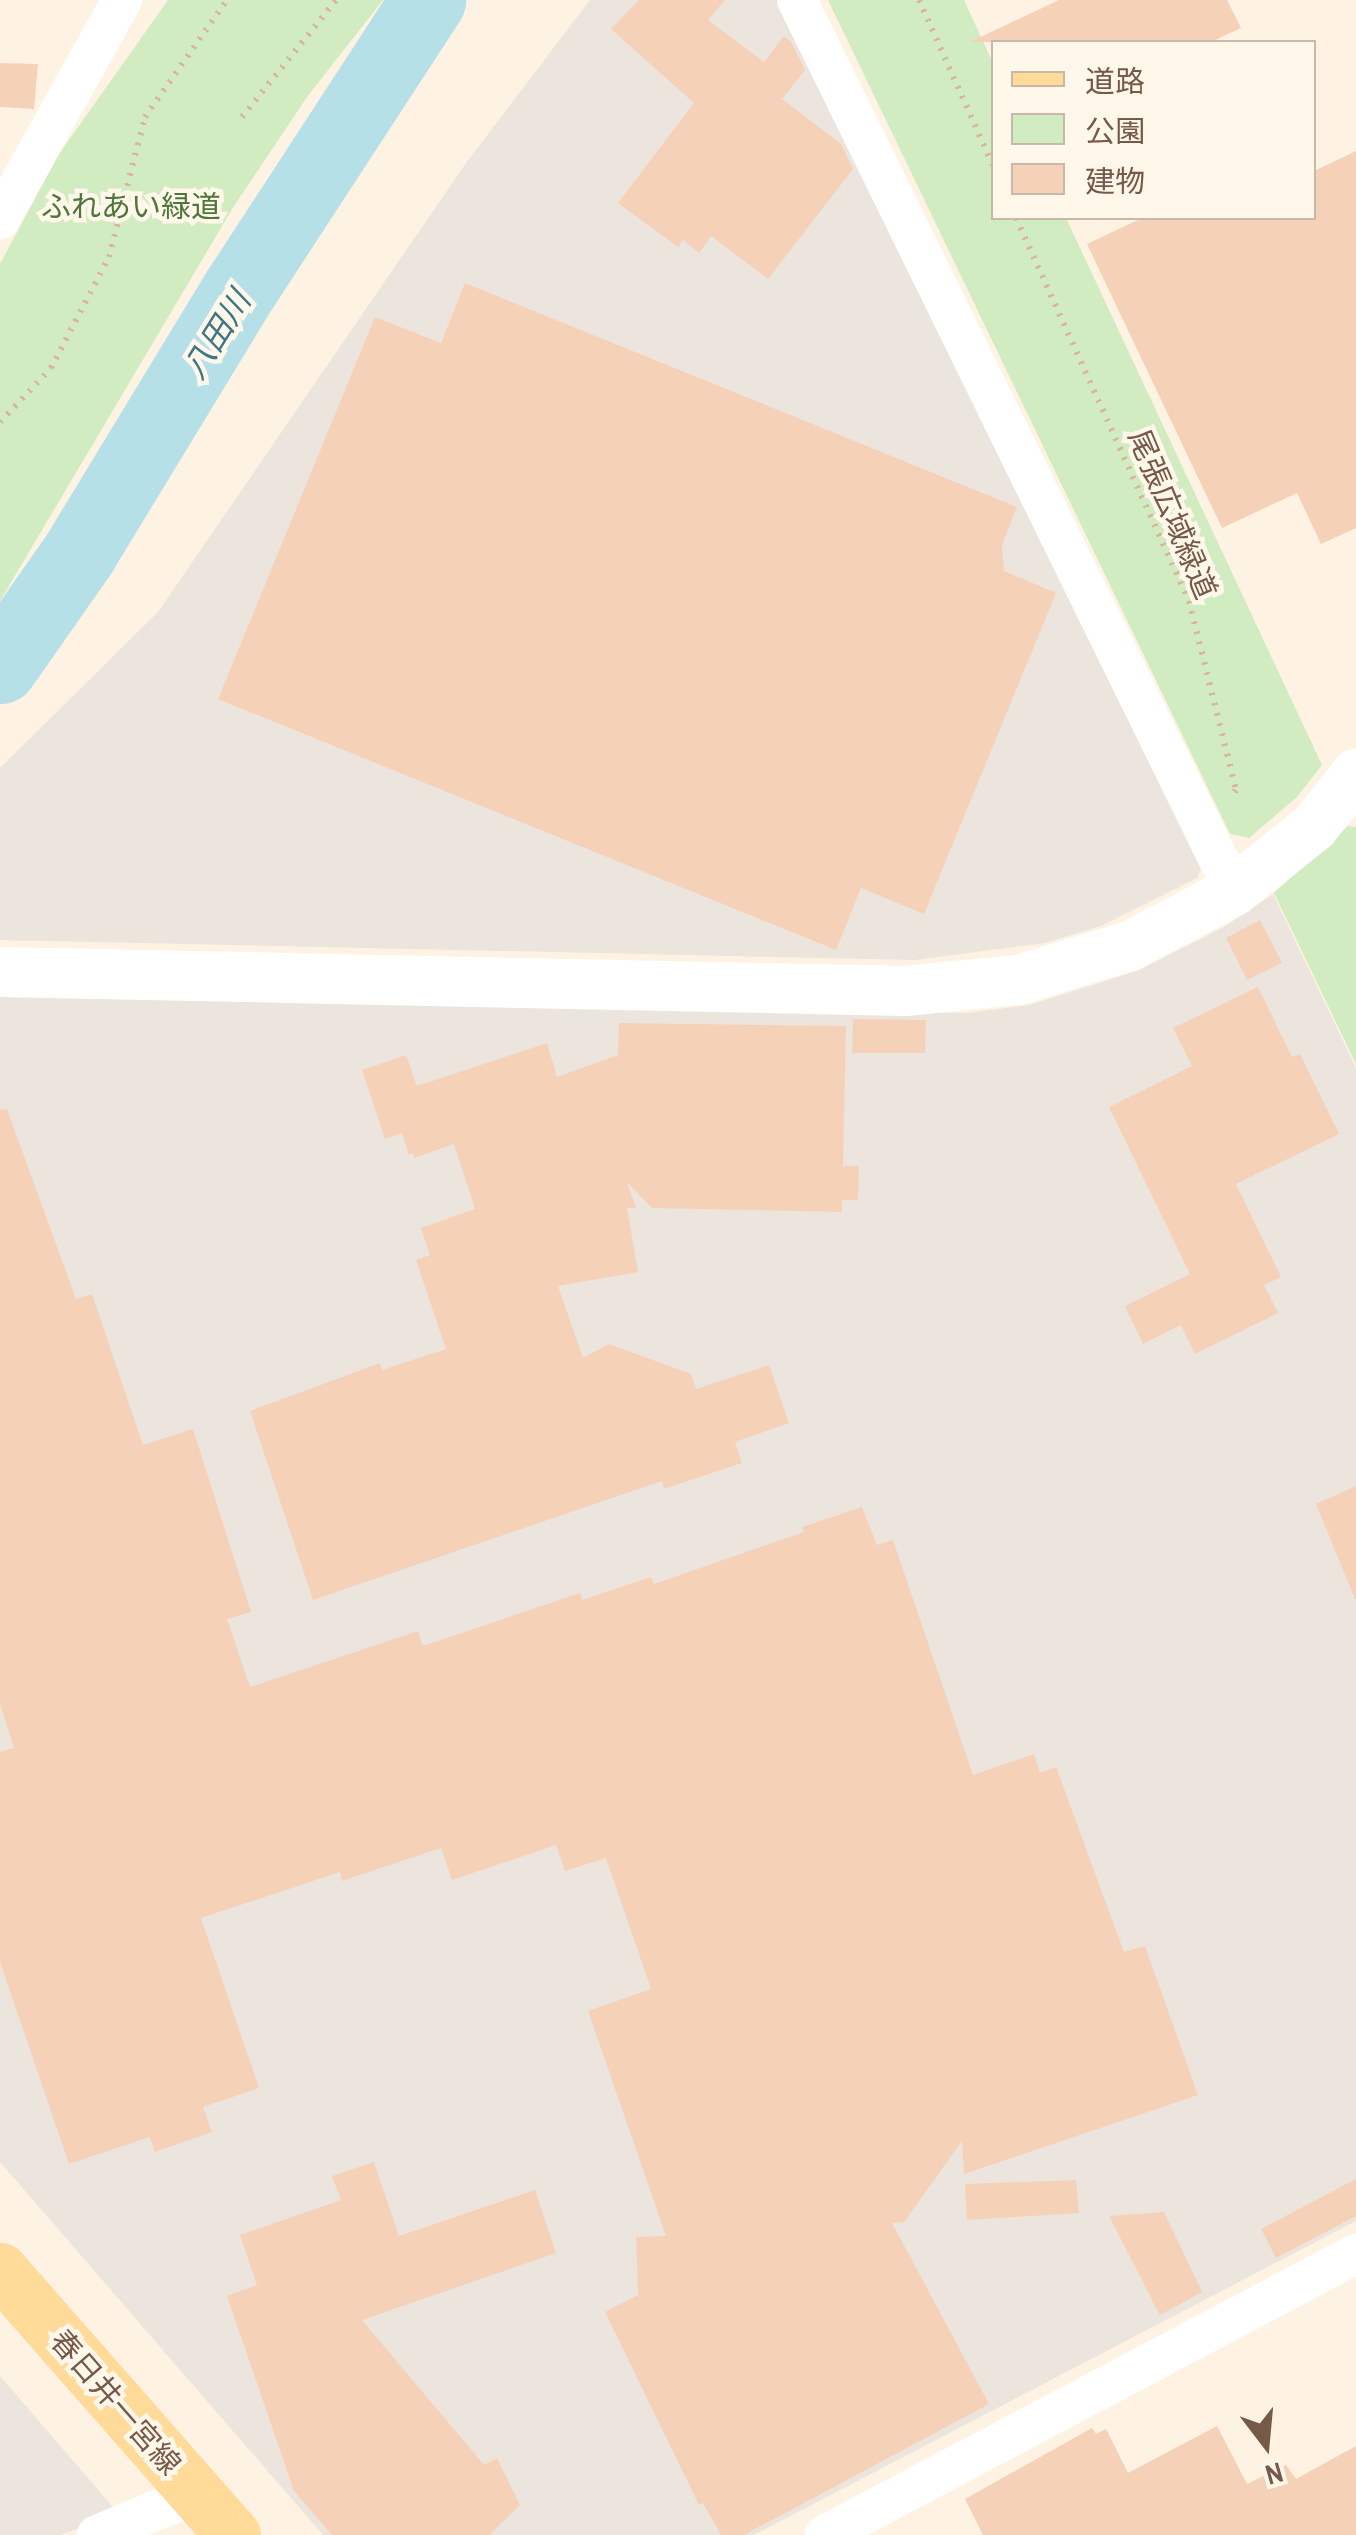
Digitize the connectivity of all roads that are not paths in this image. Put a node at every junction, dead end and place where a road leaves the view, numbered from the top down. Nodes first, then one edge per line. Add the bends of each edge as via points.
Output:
1 (122, 0) edge
2 (797, 0) edge
3 (14, 161) edge
4 (0, 219) edge
5 (1356, 774) edge
6 (1234, 891) junction
7 (0, 972) edge
8 (1356, 2254) edge
9 (0, 2270) edge
10 (196, 2494) junction
11 (97, 2535) edge
12 (232, 2535) edge
13 (824, 2535) edge

1 - 3 street
2 - 6 street
3 - 4 street
5 - 6 street via 1314,827
6 - 7 street via 1130,946 1018,980 905,991
8 - 13 street
9 - 10 main road, 春日井一宮線
10 - 11 street
10 - 12 main road, 春日井一宮線

